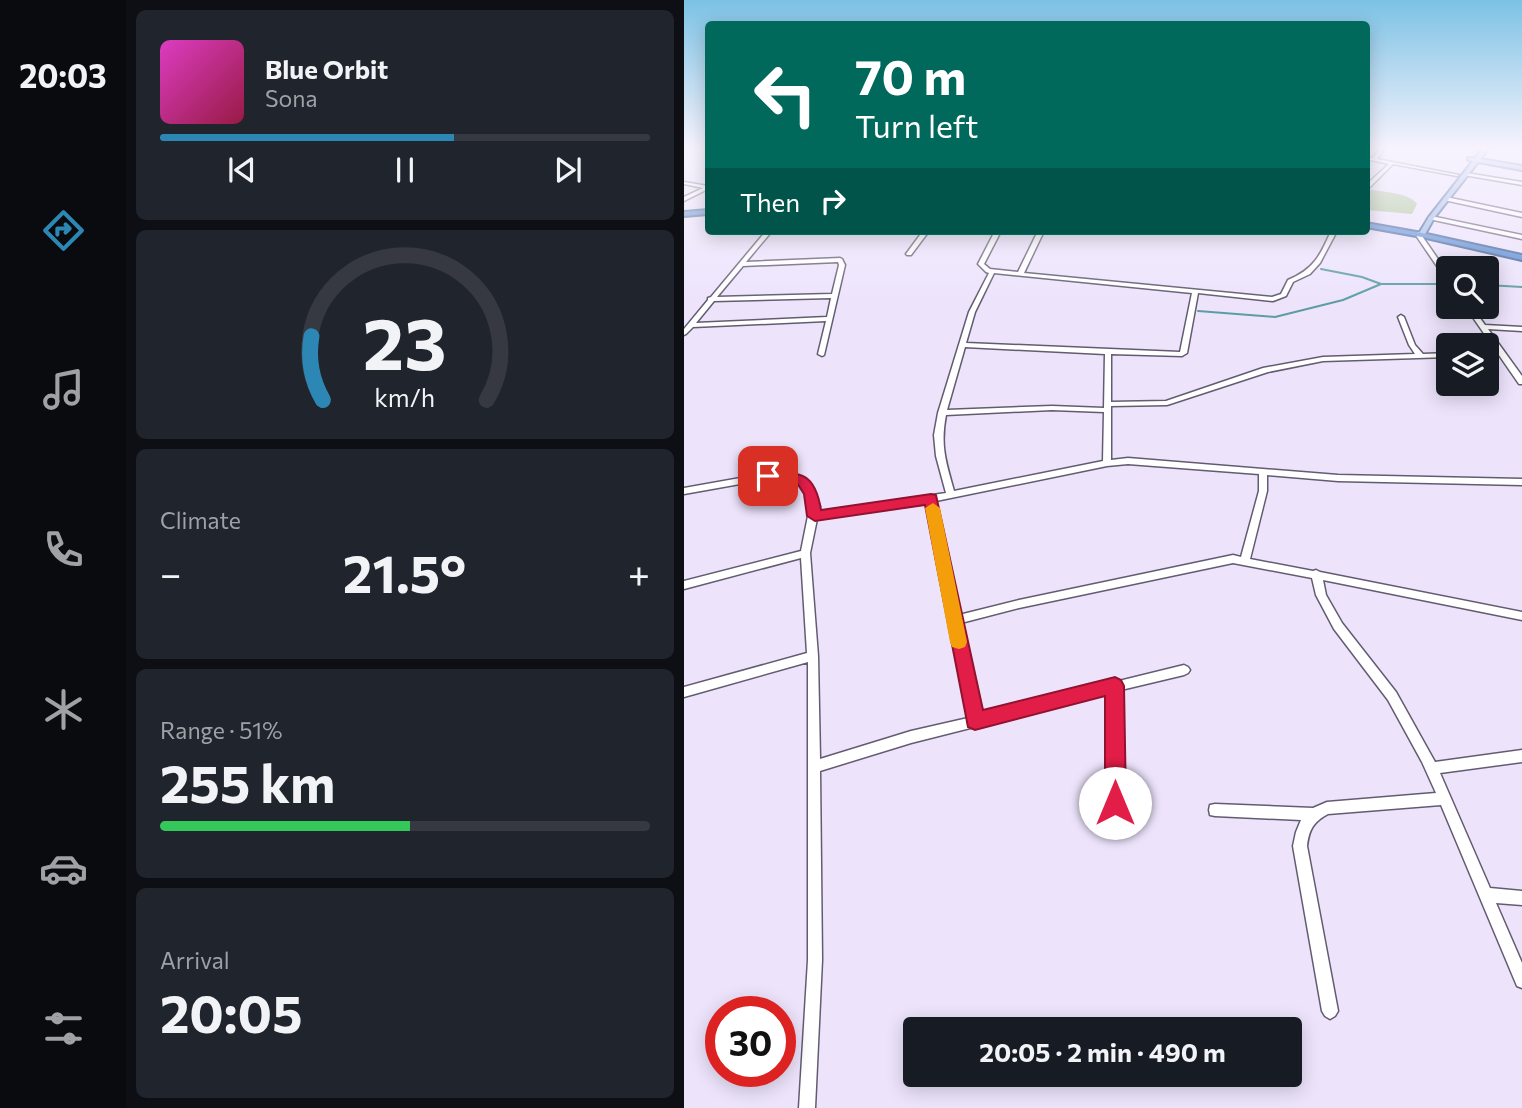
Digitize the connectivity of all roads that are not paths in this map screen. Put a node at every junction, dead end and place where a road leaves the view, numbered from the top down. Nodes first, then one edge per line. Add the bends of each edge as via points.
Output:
1 (1441, 199) edge
2 (1446, 199) joint
3 (705, 212) edge
4 (684, 214) edge
5 (1522, 215) edge
6 (1431, 218) junction
7 (1370, 226) edge
8 (1417, 234) junction
9 (766, 235) edge
10 (923, 235) edge
11 (996, 235) edge
12 (1039, 235) edge
13 (1332, 235) edge
14 (1522, 237) edge
15 (909, 254) dead end
16 (1522, 258) edge
17 (1436, 261) edge
18 (743, 264) junction
19 (992, 272) junction
20 (1020, 274) junction
21 (1195, 292) junction
22 (834, 296) junction
23 (710, 299) junction
24 (1401, 317) dead end
25 (830, 319) junction
26 (1477, 319) edge
27 (690, 325) junction
28 (1483, 327) junction
29 (1522, 329) edge
30 (684, 333) edge
31 (963, 345) junction
32 (822, 354) dead end
33 (1108, 354) junction
34 (1501, 354) joint
35 (1420, 355) junction
36 (1436, 355) edge
37 (1521, 380) edge
38 (1107, 407) junction
39 (942, 413) junction
40 (1107, 463) junction
41 (1263, 472) junction
42 (1522, 482) edge
43 (684, 491) edge
44 (951, 495) junction
45 (931, 499) junction
46 (815, 516) junction
47 (805, 553) junction
48 (1245, 559) junction
49 (1316, 574) junction
50 (684, 585) edge
51 (1522, 616) edge
52 (954, 621) junction
53 (813, 656) junction
54 (1184, 670) dead end
55 (1115, 686) junction
56 (684, 692) edge
57 (975, 721) junction
58 (1522, 756) edge
59 (813, 767) junction
60 (1431, 768) junction
61 (1444, 799) junction
62 (1115, 803) dead end
63 (1215, 810) dead end
64 (1311, 814) junction
65 (1485, 895) junction
66 (1522, 898) edge
67 (1522, 981) edge
68 (1330, 1011) dead end
69 (807, 1108) edge

1 - 8 main road
2 - 5 street
2 - 6 main road
3 - 4 highway
6 - 8 main road
6 - 14 street
7 - 8 highway
8 - 16 highway
8 - 17 street
9 - 18 street
10 - 15 street
11 - 19 street via 981,264
12 - 20 street
13 - 21 street via 1316,268 1291,281 1279,298
18 - 22 street via 840,260
18 - 23 street
19 - 20 street
19 - 31 street
20 - 21 street
21 - 33 street via 1182,355
22 - 23 street
22 - 25 street
23 - 27 street
24 - 35 street
25 - 27 street
25 - 32 street
26 - 28 street
27 - 30 street
28 - 29 street
28 - 34 street
31 - 33 street
31 - 39 street
33 - 38 street
34 - 37 street
35 - 36 street
35 - 38 street via 1323,359 1267,370 1167,403
38 - 39 street
38 - 40 street
39 - 44 street via 940,456
40 - 41 street via 1147,461
40 - 44 street
41 - 42 street via 1397,481
41 - 48 street via 1263,491
43 - 46 street via 768,476 795,477 807,486
44 - 45 street
45 - 46 street
45 - 52 street
46 - 47 street
47 - 50 street
47 - 53 street
48 - 49 street
48 - 52 street via 1185,567
49 - 51 street
49 - 60 street via 1338,626 1392,696
52 - 57 street
53 - 56 street
53 - 59 street
54 - 55 street
55 - 57 street
55 - 62 street
57 - 59 street
58 - 60 street
59 - 69 street via 815,960
60 - 61 street
61 - 64 street via 1327,808
61 - 65 street
63 - 64 street
64 - 68 street via 1303,823 1300,846
65 - 66 street
65 - 67 street

